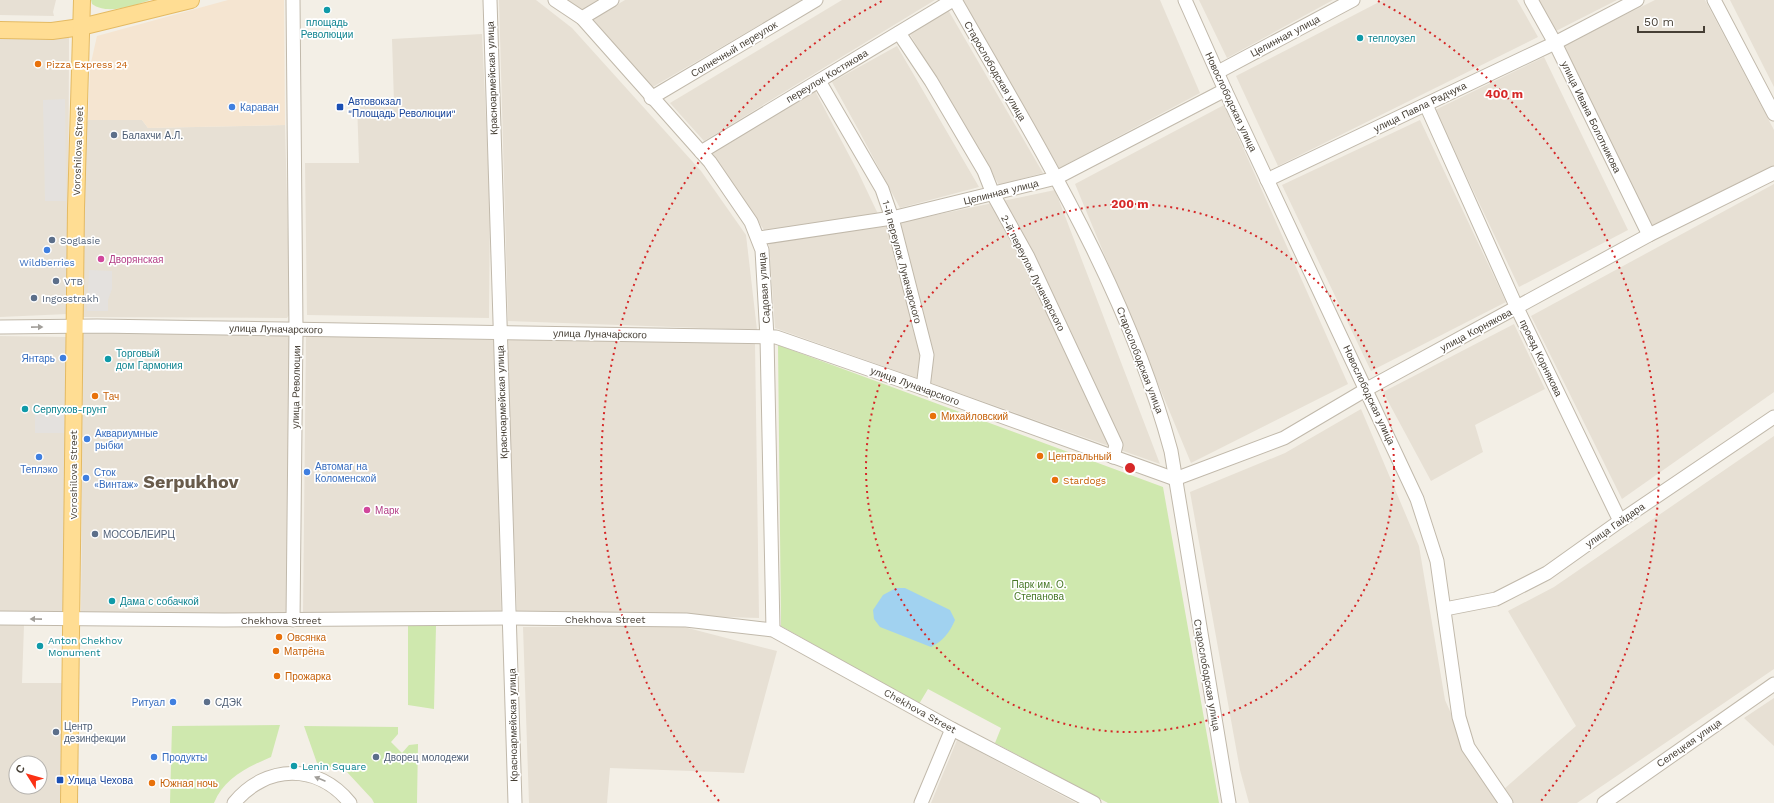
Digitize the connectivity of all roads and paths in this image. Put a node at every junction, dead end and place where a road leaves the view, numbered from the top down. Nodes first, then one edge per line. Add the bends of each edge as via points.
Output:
1 (82, 0) edge
2 (191, 0) edge
3 (293, 0) edge
4 (490, 0) edge
5 (555, 0) edge
6 (612, 0) edge
7 (816, 0) edge
8 (954, 0) edge
9 (1185, 0) edge
10 (1353, 0) edge
11 (1531, 0) edge
12 (1637, 0) edge
13 (1714, 0) edge
14 (156, 5) edge
15 (582, 18) junction
16 (81, 27) junction
17 (0, 30) edge
18 (899, 33) junction
19 (1554, 43) junction
20 (1218, 72) junction
21 (819, 81) junction
22 (1225, 90) junction
23 (651, 98) junction
24 (1426, 105) junction
25 (1774, 114) edge
26 (701, 152) junction
27 (1774, 173) edge
28 (1056, 178) junction
29 (1267, 180) junction
30 (993, 194) junction
31 (892, 218) junction
32 (1650, 236) junction
33 (759, 238) junction
34 (1516, 308) junction
35 (75, 326) junction
36 (0, 327) edge
37 (296, 329) junction
38 (499, 332) junction
39 (767, 337) junction
40 (923, 388) junction
41 (1367, 389) junction
42 (1774, 417) edge
43 (1113, 457) junction
44 (1175, 480) junction
45 (1620, 521) junction
46 (1445, 609) junction
47 (0, 618) edge
48 (511, 618) junction
49 (72, 619) junction
50 (293, 620) junction
51 (773, 630) junction
52 (1774, 684) edge
53 (952, 729) junction
54 (69, 803) edge
55 (234, 803) edge
56 (350, 803) edge
57 (515, 803) edge
58 (921, 803) edge
59 (1094, 803) edge
60 (1229, 803) edge
61 (1506, 803) edge
62 (1604, 803) edge

1 - 16 main road, Voroshilova Street
2 - 14 main road
3 - 37 street, улица Революции
4 - 38 street, Красноармейская улица
5 - 15 street, Садовая улица
6 - 15 street
7 - 23 street, Солнечный переулок
8 - 18 street, переулок Костякова
8 - 28 street, Старослободская улица
9 - 20 street, Новослободская улица
10 - 20 street, Целинная улица
11 - 19 street, улица Ивана Болотникова
12 - 19 street, улица Павла Радчука
13 - 25 street
14 - 16 main road
15 - 23 street, Садовая улица
16 - 17 main road via 52,31
16 - 35 main road, Voroshilova Street
18 - 21 street, переулок Костякова
18 - 30 street, 2-й переулок Луначарского via 984,171
19 - 24 street, улица Павла Радчука
19 - 32 street, улица Ивана Болотникова
20 - 22 street, Новослободская улица
21 - 26 street, переулок Костякова
21 - 31 street, 1-й переулок Луначарского via 882,189
22 - 28 street, Целинная улица
22 - 29 street, Новослободская улица
23 - 26 street, Садовая улица
24 - 29 street, улица Павла Радчука
24 - 34 street, проезд Корнякова
26 - 33 street, Садовая улица via 751,222
27 - 32 street, улица Корнякова
28 - 30 street, Целинная улица
28 - 44 street, Старослободская улица via 1104,269 1158,404 1171,451
29 - 41 street, Новослободская улица
30 - 31 street, Целинная улица
30 - 43 street, 2-й переулок Луначарского via 1028,257 1116,445
31 - 33 street, Целинная улица
31 - 40 street, 1-й переулок Луначарского via 927,355
32 - 34 street, улица Корнякова
33 - 39 street, Садовая улица via 762,250
34 - 41 street, улица Корнякова
34 - 45 street, проезд Корнякова
36 -> 35 street, улица Луначарского
35 - 37 street, улица Луначарского
35 - 49 main road, Voroshilova Street
37 - 38 street, улица Луначарского
37 - 50 street, улица Революции
38 - 39 street, улица Луначарского
38 - 48 street, Красноармейская улица
39 - 40 street, улица Луначарского via 776,337
39 - 51 street, Садовая улица
40 - 43 street, улица Луначарского
41 - 44 street, улица Корнякова via 1284,438
41 - 46 street, Новослободская улица via 1417,499 1438,561
42 - 45 street, улица Гайдара
43 - 44 street, улица Луначарского
44 - 60 street, Старослободская улица
45 - 46 street, улица Гайдара via 1547,573 1496,599
46 - 61 street, Новослободская улица via 1460,717 1468,747
49 -> 47 street
48 - 50 street, Chekhova Street
48 - 51 street, Chekhova Street via 686,620
48 - 57 street, Красноармейская улица
49 - 50 street, Chekhova Street
49 - 54 main road, Voroshilova Street
51 - 53 street, Chekhova Street
52 - 62 street, Селецкая улица
53 - 58 street
53 - 59 street, Chekhova Street
56 -> 55 street via 339,790 326,782 307,774 294,773 277,775 257,782

